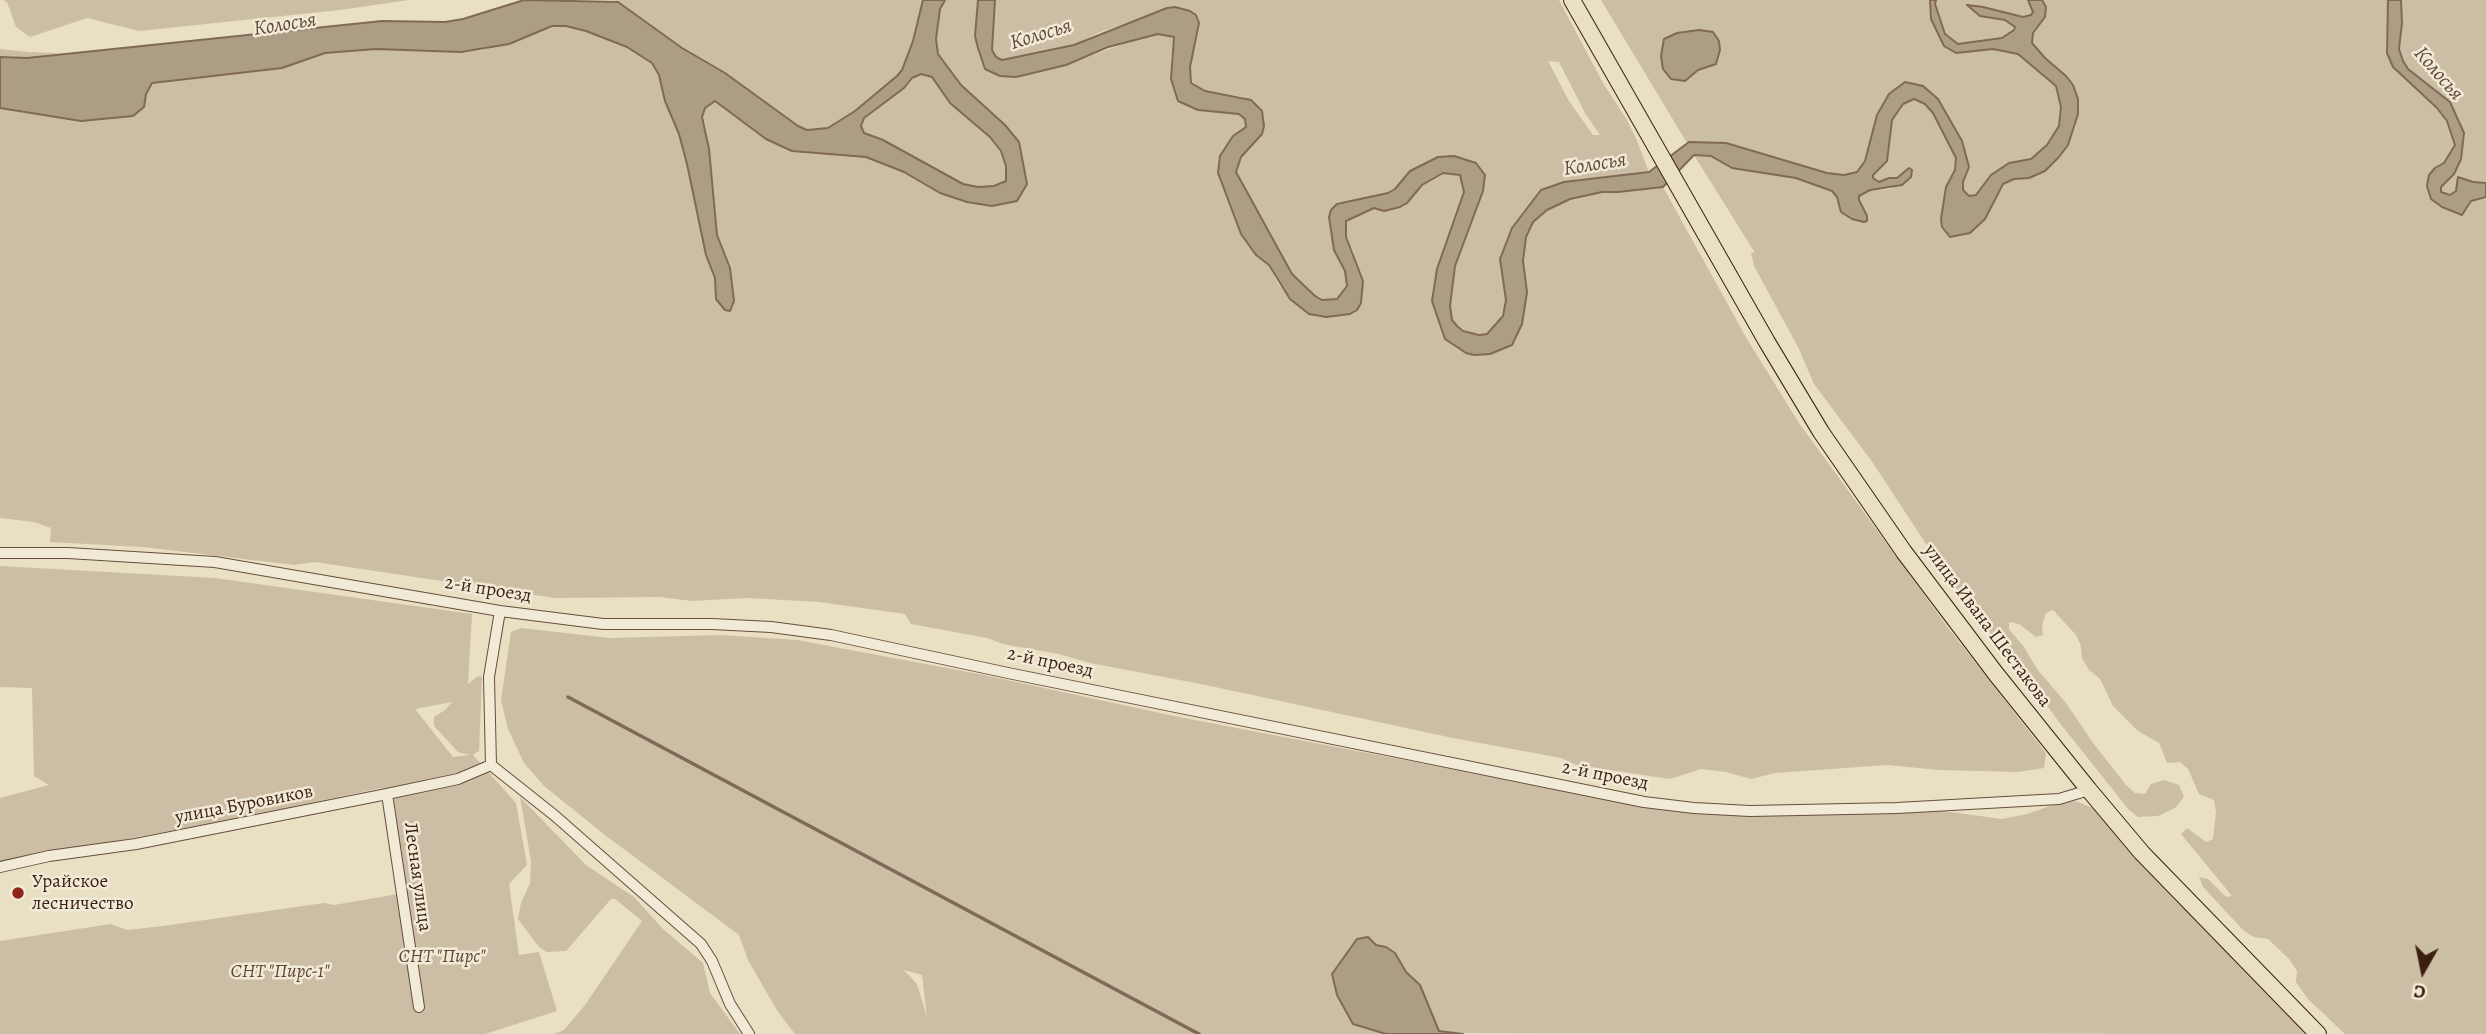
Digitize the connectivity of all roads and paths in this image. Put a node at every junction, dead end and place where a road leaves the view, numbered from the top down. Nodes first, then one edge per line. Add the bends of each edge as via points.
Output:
1 (1572, 0) edge
2 (0, 552) edge
3 (500, 611) junction
4 (491, 765) junction
5 (2088, 790) junction
6 (387, 794) junction
7 (0, 867) edge
8 (419, 1007) dead end
9 (748, 1034) edge
10 (2318, 1034) edge

1 - 5 main road, улица Ивана Шестакова via 1821,432 1913,563
2 - 3 street, 2-й проезд via 215,562
3 - 4 street via 489,677
3 - 5 street, 2-й проезд via 603,624 712,624 831,635 1630,799 1694,808 1897,808 2059,799
4 - 6 street, улица Буровиков via 458,779
4 - 9 street via 701,944
5 - 10 main road, улица Ивана Шестакова via 2142,853
6 - 7 street, улица Буровиков
6 - 8 street, Лесная улица

